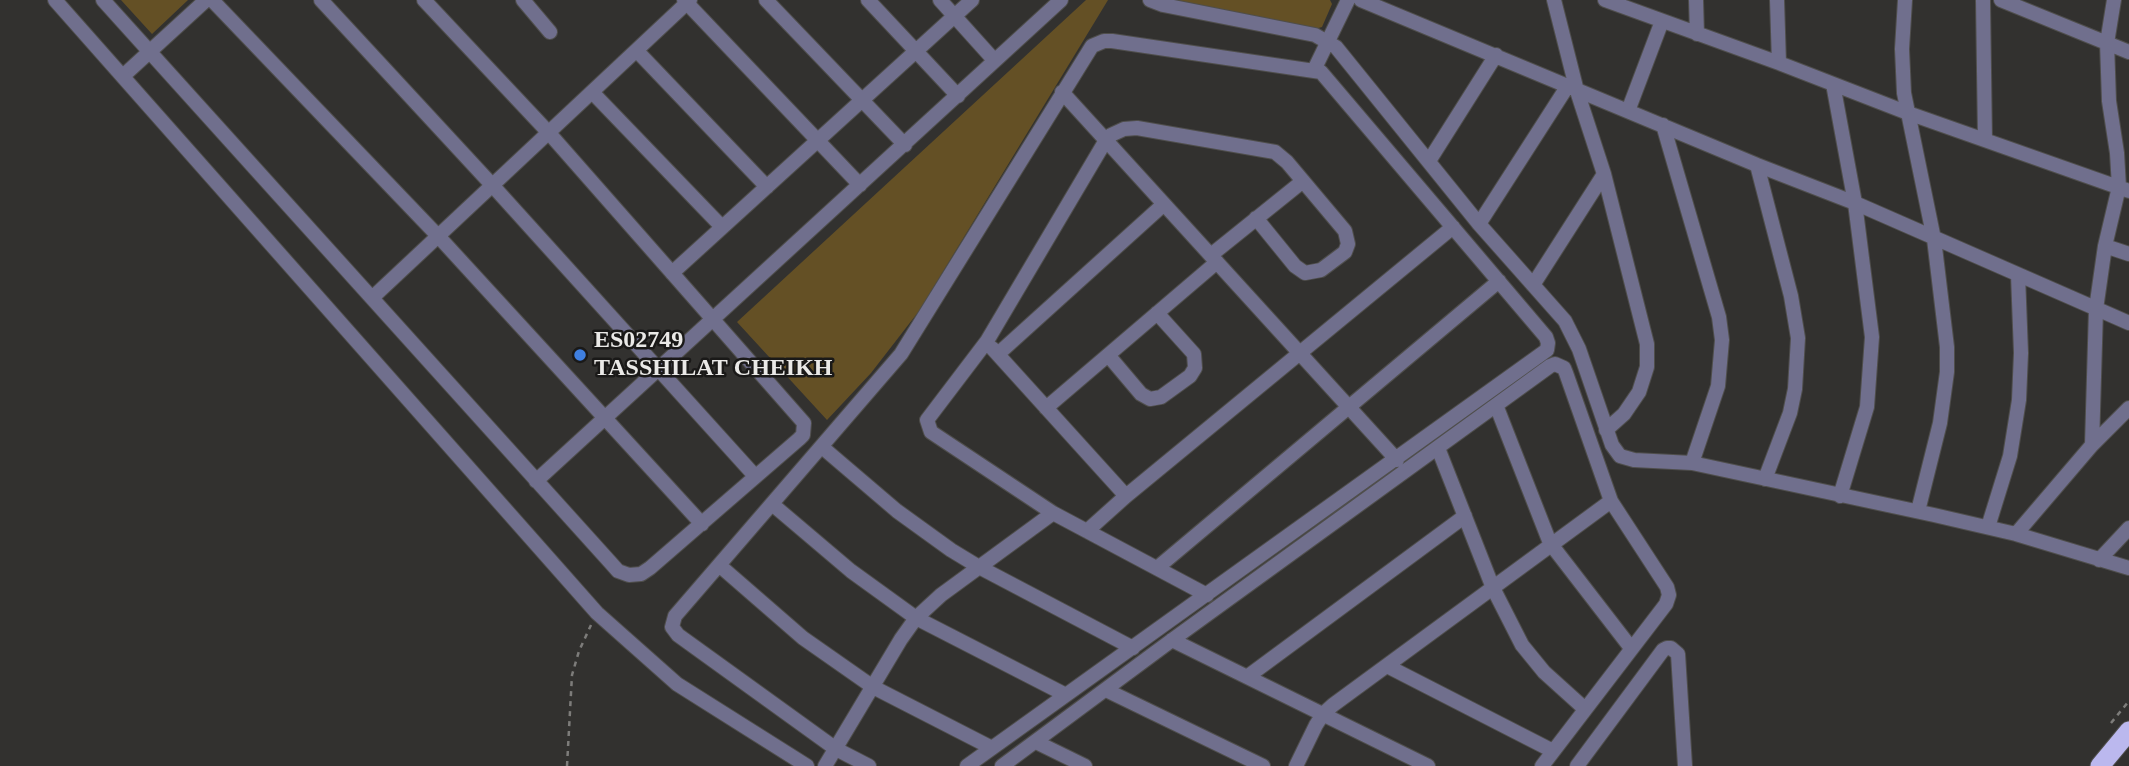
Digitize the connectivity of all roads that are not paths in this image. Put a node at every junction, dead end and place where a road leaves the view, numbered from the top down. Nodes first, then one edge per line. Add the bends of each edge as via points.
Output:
1 (55, 0) edge
2 (103, 0) edge
3 (206, 0) edge
4 (212, 0) edge
5 (424, 0) edge
6 (523, 0) edge
7 (765, 0) edge
8 (868, 0) edge
9 (940, 0) edge
10 (972, 0) edge
11 (1061, 0) edge
12 (1150, 0) edge
13 (1348, 0) edge
14 (1362, 0) edge
15 (1554, 0) edge
16 (1605, 0) edge
17 (1696, 0) edge
18 (1777, 0) edge
19 (1905, 0) edge
20 (1983, 0) edge
21 (2001, 0) edge
22 (2114, 0) edge
23 (323, 1) edge
24 (687, 1) edge
25 (954, 16) junction
26 (1662, 21) junction
27 (550, 32) dead end
28 (1697, 34) junction
29 (1328, 40) junction
30 (2107, 43) junction
31 (637, 51) junction
32 (916, 51) junction
33 (149, 52) junction
34 (2129, 52) edge
35 (1496, 55) junction
36 (994, 60) junction
37 (1779, 63) junction
38 (1314, 70) junction
39 (123, 76) junction
40 (1833, 84) junction
41 (1572, 89) junction
42 (1062, 92) junction
43 (592, 93) junction
44 (958, 96) junction
45 (862, 100) junction
46 (1628, 111) junction
47 (1908, 114) junction
48 (1663, 125) junction
49 (549, 133) junction
50 (1106, 140) junction
51 (1985, 140) junction
52 (817, 141) junction
53 (905, 145) junction
54 (1429, 161) junction
55 (1757, 165) junction
56 (1604, 174) junction
57 (1303, 181) junction
58 (860, 185) junction
59 (493, 186) junction
60 (767, 187) junction
61 (2124, 189) edge
62 (1855, 203) junction
63 (1164, 204) junction
64 (1256, 218) junction
65 (1479, 224) junction
66 (1453, 227) junction
67 (722, 228) junction
68 (439, 237) junction
69 (1934, 239) junction
70 (2105, 246) junction
71 (2129, 254) edge
72 (1214, 258) junction
73 (672, 273) junction
74 (2018, 275) junction
75 (1499, 281) junction
76 (1533, 285) junction
77 (372, 298) junction
78 (2096, 309) junction
79 (1157, 313) junction
80 (713, 319) junction
81 (2129, 323) edge
82 (987, 341) junction
83 (1299, 353) junction
84 (998, 354) junction
85 (1108, 355) junction
86 (658, 368) junction
87 (1496, 405) junction
88 (1349, 407) junction
89 (1046, 408) junction
90 (2129, 408) edge
91 (605, 419) junction
92 (1606, 430) junction
93 (2092, 445) junction
94 (822, 447) junction
95 (1438, 448) junction
96 (1396, 460) junction
97 (1692, 463) junction
98 (755, 476) junction
99 (1765, 479) junction
100 (536, 481) junction
101 (1126, 496) junction
102 (1840, 496) junction
103 (1611, 501) junction
104 (772, 505) junction
105 (1918, 512) junction
106 (1053, 513) junction
107 (1465, 516) junction
108 (702, 524) junction
109 (1988, 527) junction
110 (2129, 528) edge
111 (1087, 531) junction
112 (2015, 534) junction
113 (1550, 543) junction
114 (2099, 560) junction
115 (719, 565) junction
116 (979, 567) junction
117 (1157, 568) junction
118 (2129, 568) edge
119 (1493, 588) junction
120 (1207, 595) junction
121 (916, 618) junction
122 (1172, 640) junction
123 (1133, 648) junction
124 (1630, 649) junction
125 (1387, 666) junction
126 (1247, 677) junction
127 (873, 687) junction
128 (1106, 690) junction
129 (1066, 695) junction
130 (1585, 709) junction
131 (1323, 714) junction
132 (2129, 731) edge
133 (1036, 742) junction
134 (992, 748) junction
135 (836, 749) junction
136 (1553, 751) junction
137 (807, 766) edge
138 (825, 766) edge
139 (869, 766) edge
140 (967, 766) edge
141 (1002, 766) edge
142 (1085, 766) edge
143 (1263, 766) edge
144 (1296, 766) edge
145 (1428, 766) edge
146 (1542, 766) edge
147 (1577, 766) edge
148 (1685, 766) edge
149 (2100, 766) edge

1 - 39 street
2 - 33 street
3 - 33 street
4 - 68 street
5 - 49 street
6 - 27 street
7 - 45 street
8 - 32 street
9 - 25 street
10 - 25 street
11 - 36 street
12 - 29 street
13 - 29 street
14 - 35 street
15 - 41 street
16 - 26 street
17 - 28 street
18 - 37 street
19 - 47 street via 1903,60
20 - 51 street
21 - 30 street
22 - 30 street
23 - 59 street
24 - 31 street
24 - 52 street
25 - 32 street
25 - 36 street
26 - 28 street
26 - 46 street
28 - 37 street
29 - 38 street
29 - 54 street
30 - 34 street
30 - 61 street via 2109,100
31 - 43 street
31 - 60 street
32 - 44 street
32 - 45 street
33 - 39 street
33 - 77 street
35 - 41 street
35 - 54 street
36 - 44 street
37 - 40 street
38 - 42 street via 1104,41 1088,51
38 - 66 street via 1329,80
39 - 137 street via 597,613 677,684
40 - 47 street
40 - 62 street
41 - 46 street
41 - 56 street
41 - 65 street
42 - 50 street
42 - 94 street via 913,338
43 - 49 street
43 - 67 street
44 - 53 street
45 - 52 street
45 - 53 street
46 - 48 street
47 - 51 street
47 - 69 street
48 - 55 street
48 - 97 street via 1722,340 1718,386
49 - 59 street
49 - 73 street
50 - 57 street via 1137,128 1268,149 1282,156
50 - 63 street
50 - 82 street
51 - 61 street
52 - 58 street
52 - 60 street
53 - 58 street
54 - 65 street
55 - 62 street
55 - 99 street via 1798,338 1790,413
56 - 76 street
56 - 92 street via 1648,356 1639,392
57 - 64 street
57 - 64 street via 1348,235 1349,244 1341,254 1317,272 1305,273
58 - 80 street
59 - 68 street
59 - 86 street
60 - 67 street
61 - 70 street
62 - 69 street
62 - 102 street via 1872,359 1867,407
63 - 72 street
63 - 84 street
64 - 72 street
65 - 76 street
66 - 75 street
66 - 83 street
67 - 73 street
68 - 77 street
68 - 91 street
69 - 74 street
69 - 105 street via 1947,372
70 - 71 street
70 - 78 street
72 - 79 street
72 - 83 street
73 - 80 street
74 - 78 street
74 - 109 street via 2019,400 2010,456
75 - 88 street
75 - 96 street via 1546,337 1547,350
76 - 92 street via 1572,333
77 - 100 street
78 - 81 street
78 - 93 street
79 - 85 street
79 - 85 street via 1194,354 1190,376 1161,397 1150,399 1140,394
80 - 86 street
80 - 98 street via 804,423 803,435
82 - 84 street
82 - 106 street via 929,416 928,429
83 - 88 street
83 - 101 street
84 - 89 street
85 - 89 street
86 - 91 street
86 - 98 street
87 - 95 street
87 - 103 street via 1550,366 1564,368
87 - 113 street
88 - 96 street
88 - 117 street
89 - 101 street
90 - 93 street
91 - 100 street
91 - 108 street
92 - 97 street via 1614,449 1624,458
93 - 112 street
94 - 104 street
94 - 116 street via 897,511
95 - 107 street
95 - 122 street
96 - 120 street
97 - 99 street
98 - 108 street
99 - 102 street
100 - 108 street via 618,571 629,575 650,568
101 - 111 street
102 - 105 street
103 - 113 street
103 - 124 street via 1669,592 1666,604
104 - 115 street
104 - 121 street
105 - 109 street
106 - 111 street
106 - 116 street
107 - 119 street
107 - 126 street
109 - 112 street
110 - 114 street
111 - 117 street
112 - 114 street
113 - 119 street
113 - 124 street
114 - 118 street
115 - 127 street via 803,638
115 - 135 street via 675,616 674,632
116 - 121 street
116 - 123 street
117 - 120 street
119 - 125 street
119 - 130 street via 1522,645
120 - 123 street
121 - 127 street
121 - 129 street
122 - 126 street
122 - 128 street
123 - 129 street
124 - 130 street
125 - 131 street
125 - 136 street
126 - 131 street
127 - 134 street
127 - 135 street
128 - 133 street
128 - 143 street
129 - 134 street
130 - 136 street
131 - 144 street
131 - 145 street
132 - 149 highway
133 - 141 street
133 - 142 street
134 - 140 street
135 - 138 street
135 - 139 street
136 - 146 street
147 - 148 street via 1667,648 1678,654

